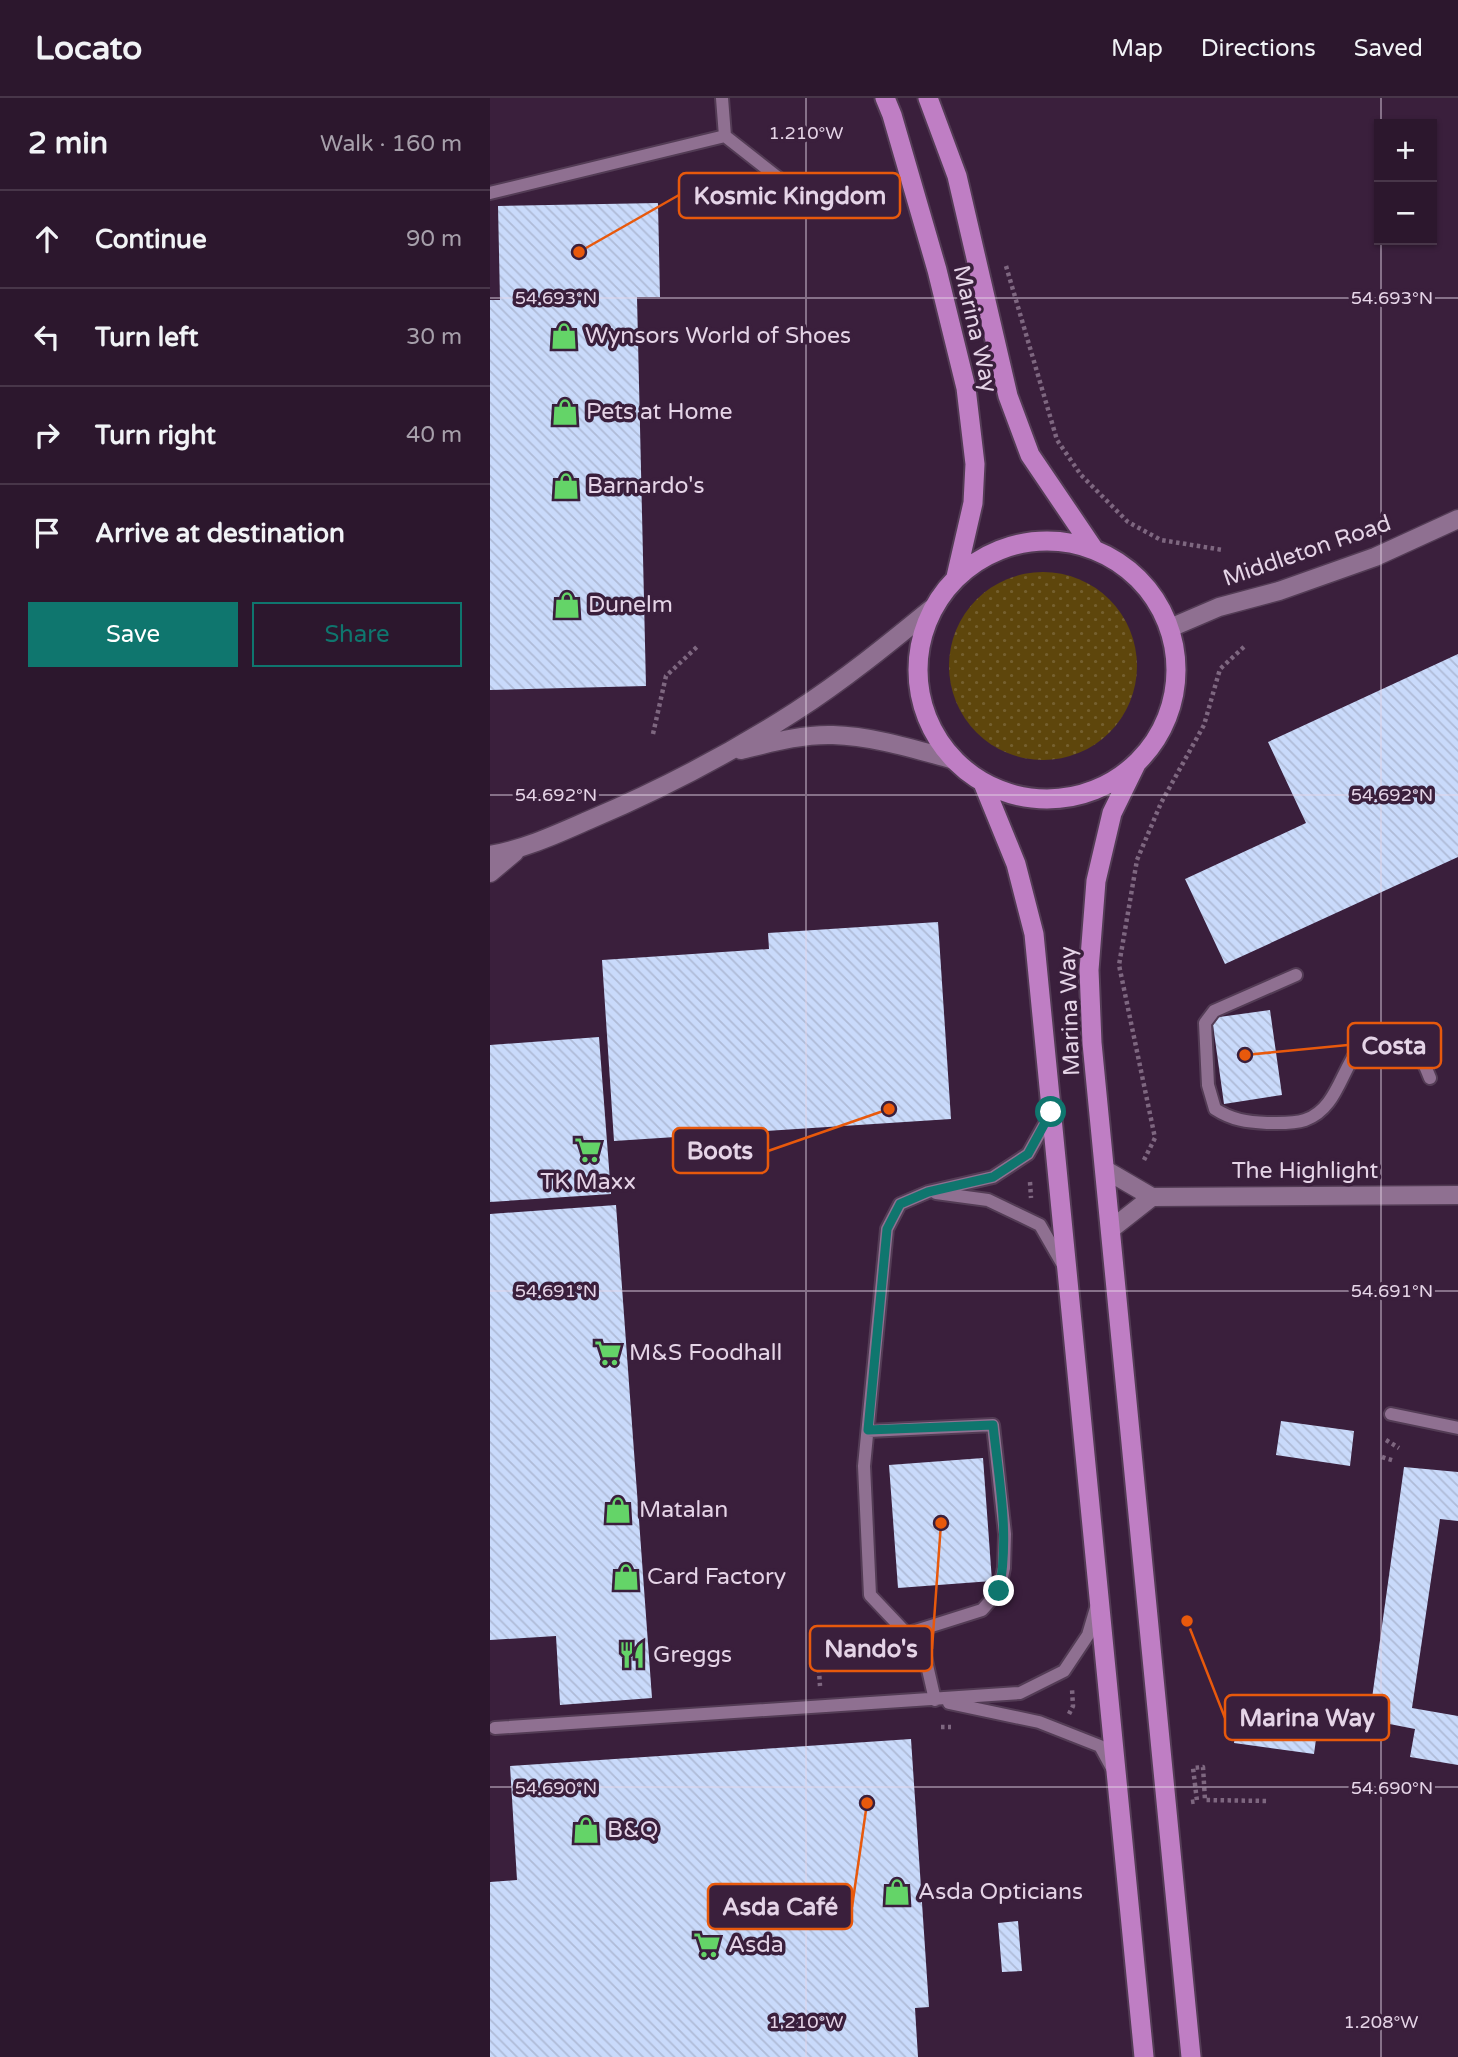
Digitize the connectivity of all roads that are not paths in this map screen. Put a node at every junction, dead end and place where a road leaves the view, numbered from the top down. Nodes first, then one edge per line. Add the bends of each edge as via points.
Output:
1 (722, 98) edge
2 (885, 98) edge
3 (928, 98) edge
4 (725, 136) junction
5 (490, 193) edge
6 (795, 203) dead end
7 (1458, 519) edge
8 (1093, 548) junction
9 (956, 577) junction
10 (932, 609) junction
11 (1170, 628) junction
12 (721, 755) junction
13 (951, 759) junction
14 (1136, 764) junction
15 (983, 783) junction
16 (517, 850) junction
17 (490, 855) edge
18 (490, 873) edge
19 (1296, 975) dead end
20 (1430, 1077) dead end
21 (1051, 1112) junction
22 (1104, 1169) junction
23 (928, 1192) junction
24 (1458, 1195) edge
25 (1152, 1197) junction
26 (1110, 1230) junction
27 (1067, 1271) junction
28 (1391, 1414) dead end
29 (1458, 1427) edge
30 (868, 1430) junction
31 (1099, 1598) junction
32 (906, 1634) junction
33 (936, 1700) junction
34 (495, 1728) dead end
35 (1116, 1776) junction
36 (1144, 2057) edge
37 (1191, 2057) edge

1 - 4 lane
2 - 9 highway, Marina Way via 937,270 966,388 975,464 973,503
3 - 8 highway, Marina Way via 957,176 1008,396 1030,455
4 - 5 lane
4 - 6 lane via 781,180
7 - 11 main road, Middleton Road via 1376,557 1219,607
8 - 9 highway via 1057,540 1020,542 985,555
8 - 11 highway via 1126,567 1153,594
9 - 10 highway
10 - 12 main road via 795,712
10 - 13 highway via 919,647 918,687 929,726
11 - 14 highway via 1177,664 1173,701 1160,736
12 - 13 main road via 777,741 833,735 905,746
12 - 16 main road via 623,806
13 - 15 highway
14 - 15 highway via 1102,788 1063,799 1021,798
14 - 22 highway, Marina Way via 1112,813 1096,881 1090,982
15 - 21 highway, Marina Way via 1016,864 1034,934
16 - 17 main road
16 - 18 main road
19 - 20 lane via 1214,1011 1205,1023 1208,1085 1215,1109 1228,1118 1248,1122 1307,1119 1327,1103 1358,1048 1382,1032 1409,1044 1421,1056
21 - 23 lane via 1028,1154 1002,1172
21 - 27 highway, Marina Way
22 - 25 main road
22 - 26 highway, Marina Way
23 - 27 lane via 988,1200 1040,1226
23 - 30 lane via 900,1204 887,1229
24 - 25 main road, The Highlight
25 - 26 main road
26 - 37 highway, Marina Way
27 - 31 highway, Marina Way
28 - 29 lane
30 - 32 lane via 864,1466 870,1595
30 - 32 lane via 993,1425 1005,1534 999,1591 982,1610
31 - 33 lane via 1088,1634 1064,1671 1020,1693
31 - 35 highway, Marina Way
32 - 33 lane via 924,1652
33 - 34 lane
33 - 35 lane via 1039,1722 1100,1746
35 - 36 highway, Marina Way

